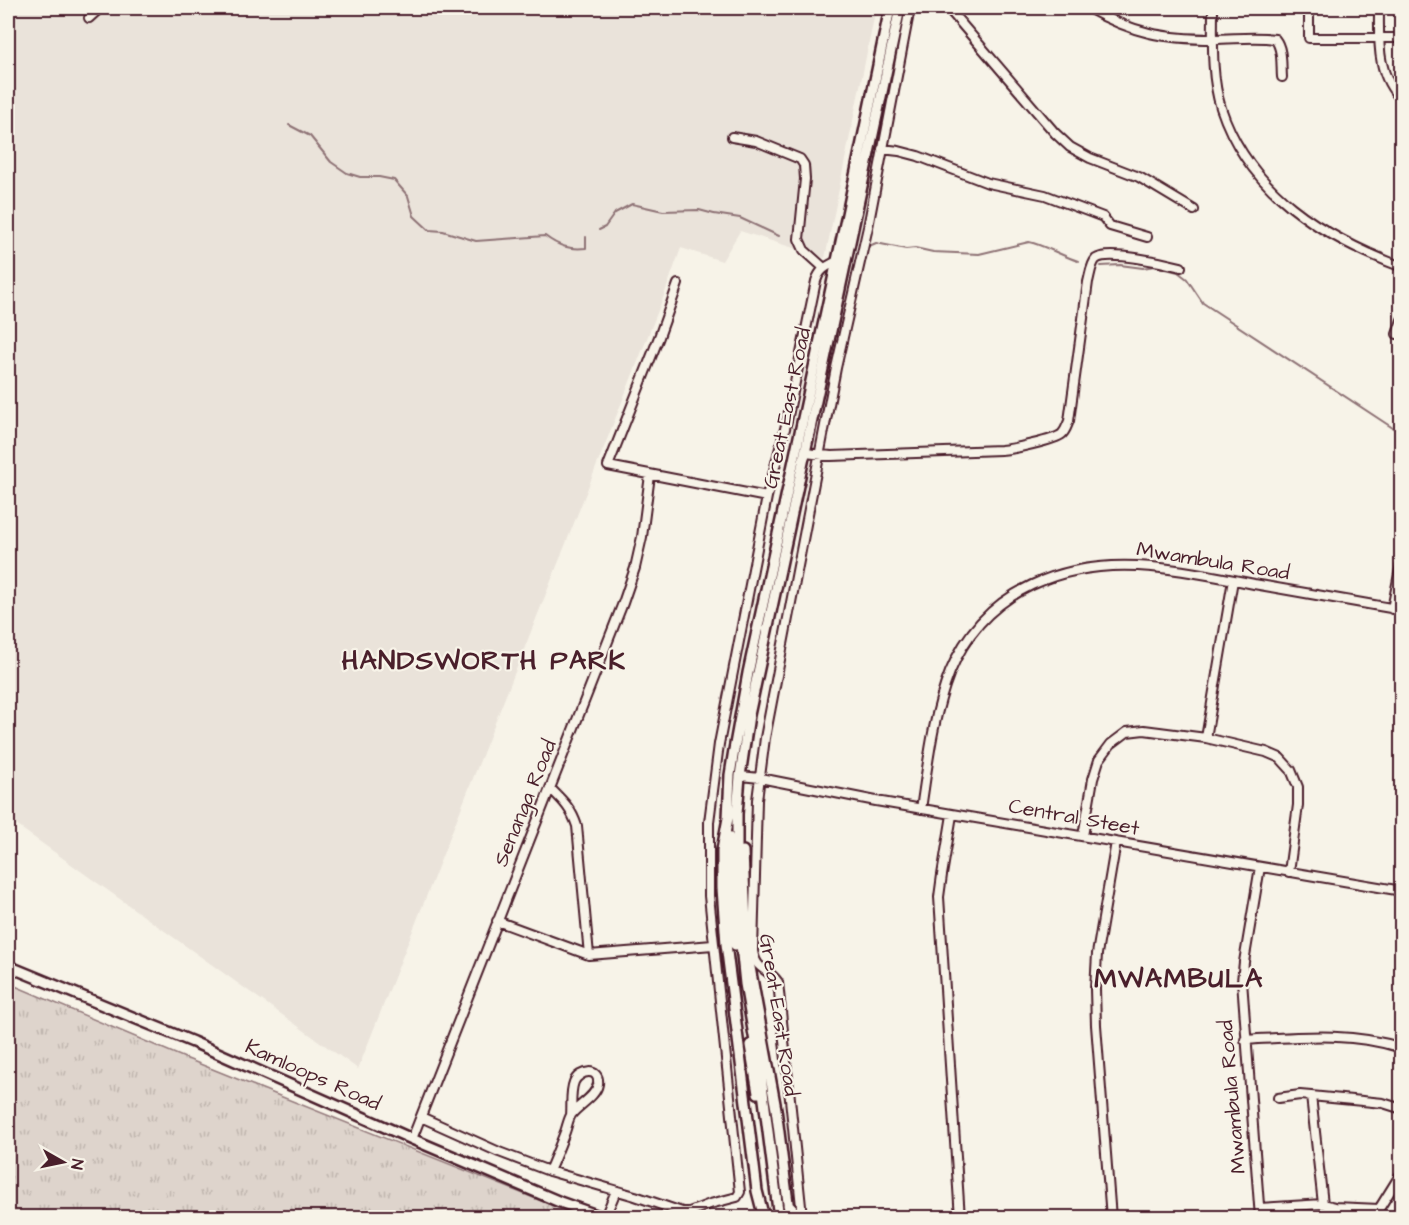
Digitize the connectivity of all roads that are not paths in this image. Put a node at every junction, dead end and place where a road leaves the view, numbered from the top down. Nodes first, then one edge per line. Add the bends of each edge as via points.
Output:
1 (100, 8) edge
2 (890, 8) edge
3 (900, 8) edge
4 (910, 8) edge
5 (948, 8) edge
6 (1088, 8) edge
7 (1213, 8) edge
8 (1308, 8) edge
9 (1379, 8) edge
10 (89, 18) dead end
11 (1401, 38) edge
12 (1213, 39) junction
13 (1379, 39) junction
14 (1282, 77) dead end
15 (1401, 100) edge
16 (732, 137) dead end
17 (882, 149) junction
18 (1194, 210) dead end
19 (1147, 237) dead end
20 (837, 261) junction
21 (1181, 267) dead end
22 (1401, 267) edge
23 (824, 268) junction
24 (678, 284) dead end
25 (1401, 320) edge
26 (1397, 334) dead end
27 (806, 453) junction
28 (819, 455) junction
29 (650, 475) junction
30 (767, 497) junction
31 (1401, 559) edge
32 (1233, 580) junction
33 (1392, 609) junction
34 (1401, 610) edge
35 (1206, 738) junction
36 (715, 772) junction
37 (735, 776) junction
38 (760, 778) junction
39 (550, 788) junction
40 (921, 809) junction
41 (952, 814) junction
42 (728, 818) junction
43 (738, 818) junction
44 (1083, 836) junction
45 (1116, 842) junction
46 (1260, 867) junction
47 (1289, 872) junction
48 (1401, 891) edge
49 (498, 921) junction
50 (713, 945) junction
51 (589, 955) junction
52 (8, 966) edge
53 (1245, 1040) junction
54 (1401, 1048) edge
55 (1311, 1096) junction
56 (1278, 1098) dead end
57 (1401, 1108) edge
58 (571, 1114) junction
59 (421, 1117) junction
60 (412, 1139) junction
61 (549, 1171) junction
62 (1401, 1172) edge
63 (616, 1191) junction
64 (1323, 1204) junction
65 (788, 1205) junction
66 (1335, 1207) junction
67 (1260, 1208) junction
68 (1379, 1213) edge
69 (605, 1217) edge
70 (804, 1217) edge
71 (764, 1218) edge
72 (774, 1218) edge
73 (780, 1218) edge
74 (790, 1218) edge
75 (960, 1218) edge
76 (1111, 1218) edge
77 (1260, 1218) edge
78 (1334, 1218) edge

1 - 10 street
2 - 20 main road, Great East Road
3 - 27 main road, Great East Road
4 - 17 street
5 - 18 street via 1070,147 1139,177
6 - 12 street via 1141,32 1168,38
7 - 12 street
8 - 13 street via 1309,38
9 - 13 street
11 - 13 street
12 - 14 street via 1275,39 1279,44
12 - 22 street via 1221,107 1233,137 1267,185 1311,222 1348,244
13 - 15 street via 1386,80
16 - 23 street via 756,141 800,159 805,179 799,238 804,250
17 - 19 street via 918,156 988,183 1045,195 1103,217 1110,226
17 - 28 street
20 - 23 street
20 - 37 main road, Great East Road via 748,673 734,750
21 - 28 street via 1105,255 1094,262 1069,421 1062,434 1001,450
23 - 30 street via 816,281
24 - 29 street via 608,466
25 - 26 street
27 - 28 street
27 - 37 main road, Great East Road
28 - 38 street
29 - 30 street
29 - 39 street, Senanga Road via 635,568
30 - 36 street
31 - 33 street
32 - 33 street, Mwambula Road
32 - 35 street
32 - 40 street, Mwambula Road via 1152,567 1102,566 1053,576 1003,601 982,620 951,670 940,701
33 - 34 street, Mwambula Road
35 - 44 street via 1144,730 1127,732 1111,744 1099,760 1093,779
35 - 47 street via 1266,752 1280,758 1291,770 1298,787 1298,805
36 - 37 street, Central Steet
36 - 50 street via 708,862
37 - 38 street, Central Steet
37 - 42 main road, Great East Road
37 - 43 main road, Great East Road
38 - 40 street, Central Steet
38 - 70 street via 753,951 757,965 778,982
39 - 49 street, Senanga Road
39 - 51 street via 573,813 578,826
40 - 41 street, Central Steet
41 - 44 street, Central Steet
41 - 75 street via 939,897
42 - 71 main road, Great East Road via 722,850 726,944 757,1191
42 - 72 main road, Great East Road via 730,907
43 - 65 main road, Great East Road via 747,951 776,1109
43 - 73 main road, Great East Road via 737,906 745,984
44 - 45 street, Central Steet
45 - 46 street, Central Steet
45 - 76 street via 1095,989
46 - 47 street, Central Steet
46 - 53 street, Mwambula Road via 1242,981
47 - 48 street, Central Steet
49 - 51 street
49 - 59 street, Senanga Road
50 - 51 street
50 - 63 street via 740,1192 737,1197 682,1212
52 - 60 main road, Kamloops Road
53 - 54 street via 1339,1036
53 - 67 street, Mwambula Road
55 - 56 street
55 - 57 street
55 - 64 street
58 - 58 street via 597,1088 598,1080 590,1071 574,1081
58 - 61 street
59 - 60 street, Senanga Road
59 - 61 street
60 - 69 main road, Kamloops Road
61 - 63 street
62 - 68 street
63 - 69 street
64 - 66 street
64 - 67 street
65 - 70 main road
65 - 74 main road, Great East Road
66 - 68 street
66 - 78 street
67 - 77 street, Mwambula Road

